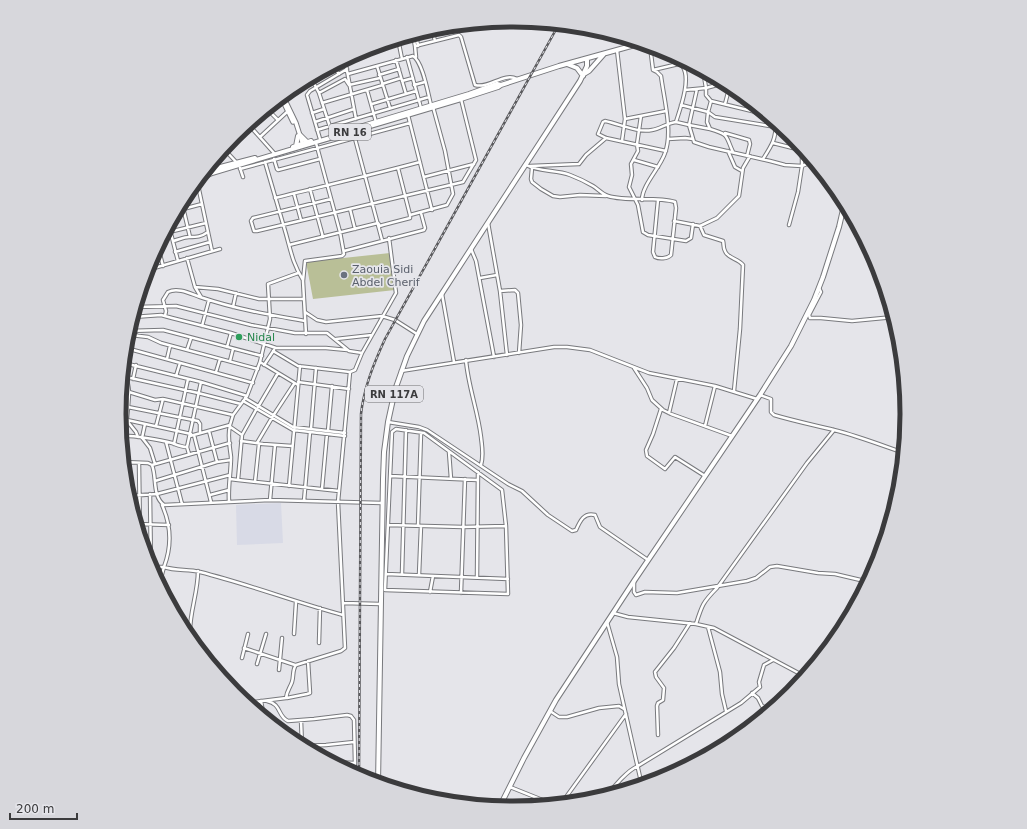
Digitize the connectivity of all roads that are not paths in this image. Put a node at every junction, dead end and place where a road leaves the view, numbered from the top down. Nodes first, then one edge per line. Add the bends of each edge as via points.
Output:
1 (434, 35) edge
2 (416, 39) edge
3 (415, 40) edge
4 (435, 41) junction
5 (399, 45) edge
6 (417, 46) junction
7 (632, 46) edge
8 (617, 50) junction
9 (651, 52) edge
10 (604, 54) junction
11 (407, 57) junction
12 (416, 57) junction
13 (402, 58) junction
14 (587, 59) junction
15 (396, 60) junction
16 (674, 62) edge
17 (567, 64) junction
18 (676, 64) junction
19 (346, 65) edge
20 (376, 66) junction
21 (347, 69) junction
22 (398, 69) junction
23 (336, 70) edge
24 (653, 70) junction
25 (339, 74) junction
26 (348, 74) junction
27 (584, 75) junction
28 (380, 76) junction
29 (704, 77) edge
30 (413, 78) junction
31 (516, 79) junction
32 (402, 80) junction
33 (425, 82) junction
34 (313, 83) edge
35 (382, 84) junction
36 (349, 85) junction
37 (414, 85) junction
38 (500, 85) junction
39 (717, 85) edge
40 (316, 88) junction
41 (706, 88) junction
42 (697, 89) junction
43 (368, 90) junction
44 (416, 90) junction
45 (685, 90) junction
46 (728, 92) edge
47 (319, 93) junction
48 (351, 94) junction
49 (406, 94) junction
50 (429, 97) junction
51 (387, 99) junction
52 (461, 99) junction
53 (419, 100) junction
54 (711, 100) junction
55 (284, 102) edge
56 (285, 102) edge
57 (322, 103) junction
58 (372, 104) junction
59 (725, 104) junction
60 (681, 105) junction
61 (432, 106) junction
62 (390, 108) junction
63 (421, 108) junction
64 (692, 108) junction
65 (324, 109) junction
66 (354, 109) junction
67 (288, 111) junction
68 (666, 111) junction
69 (752, 111) joint
70 (312, 112) junction
71 (708, 112) junction
72 (271, 113) edge
73 (757, 113) edge
74 (374, 114) junction
75 (408, 115) junction
76 (641, 116) junction
77 (327, 118) junction
78 (356, 119) junction
79 (626, 119) junction
80 (278, 120) junction
81 (315, 122) junction
82 (676, 122) junction
83 (376, 123) junction
84 (410, 123) junction
85 (667, 123) junction
86 (689, 125) junction
87 (624, 126) junction
88 (773, 126) edge
89 (330, 127) junction
90 (252, 128) edge
91 (639, 129) junction
92 (710, 129) junction
93 (776, 129) edge
94 (317, 130) junction
95 (353, 131) junction
96 (724, 133) junction
97 (299, 136) junction
98 (260, 137) junction
99 (355, 138) junction
100 (606, 138) junction
101 (320, 139) junction
102 (668, 139) junction
103 (693, 139) junction
104 (622, 141) junction
105 (316, 143) junction
106 (773, 143) junction
107 (637, 144) junction
108 (302, 145) junction
109 (317, 148) junction
110 (796, 149) edge
111 (666, 151) junction
112 (728, 151) junction
113 (228, 153) edge
114 (733, 153) junction
115 (273, 156) junction
116 (748, 156) junction
117 (803, 157) edge
118 (320, 159) junction
119 (763, 159) junction
120 (634, 160) junction
121 (265, 162) junction
122 (420, 162) junction
123 (475, 164) junction
124 (809, 164) edge
125 (239, 166) junction
126 (527, 166) junction
127 (802, 166) junction
128 (659, 167) junction
129 (398, 168) junction
130 (532, 168) junction
131 (216, 169) edge
132 (449, 170) junction
133 (742, 171) junction
134 (209, 175) edge
135 (243, 177) dead end
136 (366, 177) junction
137 (424, 177) junction
138 (327, 185) junction
139 (452, 185) junction
140 (199, 188) edge
141 (310, 189) junction
142 (427, 190) junction
143 (294, 194) junction
144 (405, 196) junction
145 (607, 196) junction
146 (275, 198) junction
147 (331, 199) junction
148 (634, 199) junction
149 (642, 200) junction
150 (658, 200) junction
151 (373, 202) junction
152 (314, 203) junction
153 (202, 204) junction
154 (297, 207) junction
155 (185, 208) edge
156 (350, 209) junction
157 (432, 210) junction
158 (843, 210) edge
159 (184, 212) edge
160 (279, 212) junction
161 (421, 212) junction
162 (334, 213) junction
163 (410, 215) junction
164 (317, 216) junction
165 (300, 220) junction
166 (674, 221) junction
167 (206, 223) junction
168 (378, 223) junction
169 (488, 223) junction
170 (693, 224) junction
171 (283, 225) junction
172 (790, 225) dead end
173 (700, 226) junction
174 (187, 228) junction
175 (355, 229) junction
176 (172, 232) edge
177 (208, 232) junction
178 (340, 232) junction
179 (171, 233) edge
180 (654, 236) junction
181 (190, 237) junction
182 (323, 237) junction
183 (389, 238) junction
184 (382, 240) junction
185 (672, 240) junction
186 (173, 241) junction
187 (210, 242) junction
188 (289, 245) junction
189 (471, 248) junction
190 (220, 249) dead end
191 (212, 251) junction
192 (344, 251) junction
193 (175, 252) junction
194 (160, 255) edge
195 (187, 258) junction
196 (178, 261) junction
197 (163, 266) junction
198 (154, 268) edge
199 (298, 273) junction
200 (497, 275) junction
201 (480, 278) junction
202 (303, 281) junction
203 (195, 287) junction
204 (819, 288) junction
205 (442, 292) junction
206 (500, 292) junction
207 (236, 294) junction
208 (202, 298) junction
209 (304, 299) junction
210 (209, 300) junction
211 (268, 300) junction
212 (164, 306) junction
213 (141, 307) edge
214 (232, 307) junction
215 (305, 311) junction
216 (205, 314) junction
217 (270, 315) junction
218 (164, 316) junction
219 (384, 316) junction
220 (138, 317) edge
221 (889, 318) edge
222 (305, 322) junction
223 (202, 326) junction
224 (268, 328) junction
225 (136, 331) joint
226 (231, 333) junction
227 (306, 334) junction
228 (372, 334) junction
229 (417, 334) junction
230 (136, 335) joint
231 (191, 338) junction
232 (336, 339) junction
233 (265, 343) junction
234 (170, 346) junction
235 (227, 347) junction
236 (276, 348) junction
237 (131, 349) edge
238 (233, 349) junction
239 (187, 350) junction
240 (349, 350) junction
241 (273, 351) junction
242 (362, 353) junction
243 (519, 353) junction
244 (507, 355) junction
245 (262, 356) junction
246 (494, 357) junction
247 (167, 359) junction
248 (220, 359) junction
249 (466, 360) junction
250 (230, 361) junction
251 (260, 362) junction
252 (454, 362) junction
253 (180, 363) junction
254 (129, 364) edge
255 (136, 365) junction
256 (264, 365) junction
257 (300, 366) junction
258 (316, 368) junction
259 (634, 368) junction
260 (258, 369) junction
261 (401, 371) junction
262 (216, 372) junction
263 (350, 372) junction
264 (278, 373) junction
265 (176, 376) junction
266 (128, 378) edge
267 (133, 379) junction
268 (188, 379) junction
269 (677, 379) junction
270 (201, 382) junction
271 (253, 383) junction
272 (294, 384) junction
273 (298, 384) junction
274 (315, 384) junction
275 (127, 386) edge
276 (332, 386) junction
277 (715, 386) junction
278 (349, 388) junction
279 (185, 391) junction
280 (734, 391) junction
281 (129, 393) junction
282 (198, 393) junction
283 (759, 397) junction
284 (163, 399) junction
285 (245, 399) junction
286 (183, 404) junction
287 (241, 404) junction
288 (196, 406) junction
289 (128, 407) junction
290 (257, 408) junction
291 (661, 409) junction
292 (159, 413) junction
293 (669, 413) junction
294 (233, 415) junction
295 (272, 417) junction
296 (180, 418) junction
297 (127, 421) junction
298 (193, 421) junction
299 (388, 422) junction
300 (145, 424) junction
301 (126, 425) edge
302 (156, 426) junction
303 (230, 426) junction
304 (705, 426) junction
305 (293, 429) junction
306 (406, 430) junction
307 (834, 430) junction
308 (177, 431) junction
309 (209, 431) junction
310 (310, 431) junction
311 (328, 432) junction
312 (421, 432) junction
313 (200, 433) junction
314 (345, 434) junction
315 (190, 435) junction
316 (194, 435) junction
317 (242, 435) junction
318 (127, 436) edge
319 (732, 436) junction
320 (138, 437) junction
321 (142, 438) junction
322 (241, 441) junction
323 (166, 442) junction
324 (230, 443) junction
325 (174, 444) junction
326 (258, 444) junction
327 (276, 445) junction
328 (292, 446) junction
329 (187, 447) junction
330 (214, 448) junction
331 (199, 451) junction
332 (449, 451) junction
333 (899, 451) edge
334 (189, 454) junction
335 (171, 459) junction
336 (230, 460) junction
337 (129, 462) edge
338 (139, 462) junction
339 (218, 462) junction
340 (153, 465) junction
341 (480, 465) junction
342 (203, 467) junction
343 (478, 472) junction
344 (174, 475) junction
345 (230, 475) junction
346 (390, 476) junction
347 (705, 476) junction
348 (405, 477) junction
349 (421, 477) junction
350 (230, 479) junction
351 (451, 479) junction
352 (465, 479) junction
353 (154, 480) junction
354 (206, 480) junction
355 (238, 480) junction
356 (477, 480) junction
357 (255, 482) junction
358 (272, 484) junction
359 (289, 486) junction
360 (305, 487) junction
361 (178, 488) junction
362 (322, 489) junction
363 (229, 490) junction
364 (339, 491) junction
365 (150, 494) junction
366 (157, 494) junction
367 (134, 495) edge
368 (139, 495) junction
369 (210, 495) junction
370 (270, 500) junction
371 (229, 501) junction
372 (304, 501) junction
373 (211, 502) junction
374 (338, 502) junction
375 (382, 503) junction
376 (162, 504) junction
377 (182, 504) junction
378 (138, 512) edge
379 (142, 524) edge
380 (151, 525) junction
381 (169, 525) junction
382 (388, 525) junction
383 (403, 526) junction
384 (420, 526) junction
385 (506, 526) junction
386 (463, 527) junction
387 (477, 527) junction
388 (150, 549) edge
389 (648, 560) junction
390 (157, 566) edge
391 (164, 567) junction
392 (198, 571) junction
393 (386, 574) junction
394 (402, 574) junction
395 (419, 575) junction
396 (161, 576) edge
397 (433, 576) junction
398 (462, 576) junction
399 (477, 577) junction
400 (508, 579) junction
401 (864, 581) edge
402 (634, 582) junction
403 (718, 586) junction
404 (383, 590) junction
405 (430, 592) junction
406 (461, 593) junction
407 (296, 602) junction
408 (343, 603) junction
409 (380, 604) junction
410 (320, 608) junction
411 (613, 613) junction
412 (343, 615) junction
413 (607, 622) junction
414 (690, 623) junction
415 (696, 624) junction
416 (708, 626) junction
417 (190, 629) edge
418 (248, 634) dead end
419 (266, 634) dead end
420 (294, 634) dead end
421 (282, 638) dead end
422 (319, 643) dead end
423 (244, 648) junction
424 (260, 654) junction
425 (242, 658) dead end
426 (279, 659) junction
427 (774, 659) junction
428 (308, 661) junction
429 (257, 664) dead end
430 (296, 665) junction
431 (278, 670) dead end
432 (801, 674) edge
433 (752, 693) junction
434 (286, 698) junction
435 (263, 701) junction
436 (254, 702) edge
437 (767, 708) edge
438 (624, 709) junction
439 (264, 710) edge
440 (550, 711) junction
441 (726, 712) junction
442 (626, 714) junction
443 (301, 720) junction
444 (658, 735) dead end
445 (302, 739) edge
446 (354, 742) junction
447 (312, 746) edge
448 (343, 763) edge
449 (355, 763) junction
450 (638, 766) junction
451 (355, 768) edge
452 (378, 777) edge
453 (641, 780) edge
454 (510, 788) junction
455 (611, 790) edge
456 (565, 799) edge
457 (543, 801) edge
458 (503, 802) edge

1 - 4 street
2 - 6 street
3 - 6 street
4 - 6 street
4 - 31 street via 460,36 476,85 510,77
5 - 13 street
6 - 12 street
7 - 8 main road, RN 16
8 - 10 main road, RN 16
8 - 79 street
9 - 24 street
10 - 14 main road, RN 16
10 - 27 main road
11 - 12 street
11 - 13 street
11 - 30 street
12 - 33 street
13 - 15 street
14 - 17 main road, RN 16
14 - 27 main road, RN 117A
15 - 20 street
15 - 22 street
16 - 18 street
17 - 27 main road via 577,68
17 - 31 main road, RN 16
18 - 24 street
18 - 45 street via 684,68
19 - 21 street
20 - 26 street
20 - 28 street
21 - 25 street
21 - 26 street
22 - 28 street
22 - 32 street
23 - 25 street
24 - 68 street via 661,76
25 - 40 street
26 - 36 street
27 - 126 main road, RN 117A
28 - 35 street
28 - 36 street
29 - 41 street
30 - 32 street
30 - 37 street
31 - 38 main road, RN 16
32 - 35 street
32 - 49 street
33 - 37 street
33 - 50 street
34 - 40 street
35 - 43 street
35 - 51 street
36 - 47 street via 345,79
36 - 48 street
37 - 44 street
38 - 52 main road, RN 16
38 - 61 main road, RN 16
39 - 41 street
40 - 47 street
40 - 70 street via 307,95
41 - 42 street
41 - 54 street via 706,95
42 - 45 street
42 - 64 street
43 - 48 street
43 - 58 street
44 - 49 street
44 - 53 street
45 - 60 street
46 - 59 street
47 - 57 street
48 - 57 street
48 - 66 street
49 - 51 street
50 - 53 street
50 - 61 street
51 - 58 street
51 - 62 street
52 - 61 main road, RN 16
52 - 123 street
53 - 62 street
53 - 63 street
54 - 59 street
54 - 71 street
55 - 67 street
56 - 97 street via 296,123
57 - 65 street
58 - 74 street
59 - 69 street
60 - 64 street
60 - 82 street
61 - 63 main road, RN 16
61 - 75 main road, RN 16
61 - 132 street
62 - 74 street
63 - 83 main road, RN 16
64 - 71 street
64 - 86 street
65 - 70 street
65 - 77 street
66 - 77 street
66 - 78 street
67 - 80 street
67 - 97 street
68 - 76 street
68 - 85 street
69 - 73 street
70 - 81 street
71 - 88 street via 715,117
71 - 92 street via 707,122
72 - 80 street
74 - 78 street
74 - 83 street
75 - 83 main road, RN 16
75 - 84 street
76 - 79 street
76 - 91 street
77 - 81 street
77 - 89 street
78 - 89 street
79 - 87 street
80 - 98 street
81 - 94 street
82 - 85 street
82 - 86 street
83 - 95 main road, RN 16
83 - 101 main road, RN 16
84 - 99 street
84 - 122 street
85 - 91 street via 651,130
85 - 102 street
86 - 92 street
86 - 103 street
87 - 91 street
87 - 100 street via 604,122 598,134
87 - 104 street
89 - 94 street
90 - 98 street
91 - 107 street
92 - 96 street
93 - 106 street
94 - 101 street
95 - 99 street
95 - 105 main road, RN 16
96 - 114 street
96 - 116 street via 749,140
97 - 108 main road
97 - 108 main road
98 - 115 street
99 - 109 street
99 - 136 street
100 - 104 street
100 - 126 street via 586,155 580,164
101 - 108 main road, RN 16
102 - 103 street
102 - 111 street
103 - 112 street via 696,143
104 - 107 street
105 - 108 main road, RN 16
105 - 109 street
106 - 110 street
106 - 119 street
107 - 111 street
107 - 120 street via 638,150
108 - 115 main road, RN 16
109 - 115 street
109 - 118 street
111 - 128 street
112 - 114 street
112 - 133 street via 735,167
113 - 125 street
114 - 116 street
115 - 118 street via 278,170
115 - 121 street
115 - 125 main road, RN 16
116 - 119 street
116 - 133 street
117 - 127 street
118 - 138 street
119 - 127 street via 785,165
120 - 128 street
120 - 148 street via 631,165 629,187
121 - 125 street
121 - 146 street
122 - 129 street
122 - 137 street
123 - 132 street
123 - 139 street via 464,182
124 - 127 street
125 - 131 main road, RN 16
125 - 134 main road, RN 16
125 - 135 street
126 - 130 street
126 - 169 main road, RN 117A
127 - 172 street
128 - 149 street via 643,193
129 - 136 street
129 - 144 street
130 - 145 street via 572,176 592,185
130 - 145 street via 532,182 553,196
132 - 137 street
132 - 139 street
133 - 173 street via 739,196 717,218
136 - 138 street
136 - 151 street
137 - 142 street
138 - 141 street
138 - 147 street
139 - 142 street
139 - 157 street via 454,195 448,205
140 - 153 street
141 - 143 street
141 - 152 street
142 - 144 street
142 - 157 street
143 - 146 street
143 - 154 street
144 - 151 street
144 - 163 street
145 - 148 street
146 - 160 street
147 - 152 street
147 - 162 street
148 - 149 street
148 - 180 street via 643,232
149 - 150 street
150 - 166 street via 675,203
150 - 180 street
151 - 156 street
151 - 168 street
152 - 154 street
152 - 164 street
153 - 155 street
153 - 167 street
154 - 160 street
154 - 165 street
156 - 162 street
156 - 175 street
157 - 161 street
158 - 204 main road
159 - 174 street
160 - 171 street
160 - 171 street via 251,219 253,229 257,231
161 - 163 street
161 - 183 street via 425,230
162 - 164 street
162 - 178 street
163 - 168 street via 410,218 380,226
164 - 165 street
164 - 182 street
165 - 171 street
166 - 170 street
166 - 185 street
167 - 174 street
167 - 177 street
168 - 175 street
168 - 184 street
169 - 189 main road, RN 117A
169 - 200 street
170 - 173 street
170 - 185 street via 691,239
171 - 188 street
173 - 280 street via 704,234 723,241 727,254 743,265
174 - 176 street
174 - 181 street
175 - 178 street
177 - 181 street via 200,237
177 - 187 street
178 - 182 street
178 - 192 street
179 - 186 street
180 - 185 street
180 - 185 street via 653,252 657,258 671,256
181 - 186 street
182 - 188 street
183 - 184 street
183 - 219 street via 396,292
184 - 192 street
186 - 193 street
187 - 191 street
187 - 193 street
188 - 199 street
189 - 201 street
189 - 205 main road, RN 117A
190 - 191 street
191 - 195 street
192 - 202 street via 342,256 306,260
193 - 196 street
194 - 197 street
195 - 196 street
195 - 203 street
196 - 197 street
197 - 198 street
199 - 202 street
199 - 211 street via 268,283
200 - 201 street
200 - 206 street
201 - 246 street
202 - 209 street
203 - 207 street
203 - 208 street
204 - 221 street via 821,292 810,318 852,322
204 - 283 main road via 791,346
205 - 229 main road, RN 117A
205 - 252 street
206 - 243 street via 514,290 518,293 521,330
206 - 244 street
207 - 211 street
207 - 214 street
208 - 210 street
208 - 212 street via 172,290 163,300
209 - 211 street
209 - 215 street
210 - 214 street
210 - 216 street
211 - 217 street
212 - 213 street
212 - 216 street via 179,306
212 - 218 street
214 - 217 street
215 - 219 street via 317,320 326,322
215 - 222 street
216 - 223 street
216 - 224 street
217 - 222 street
217 - 224 street
218 - 220 street
218 - 223 street
219 - 228 street
219 - 229 street
222 - 227 street
223 - 226 street
224 - 227 street
224 - 233 street
225 - 230 street
225 - 231 street via 163,330
226 - 233 street
226 - 235 street
227 - 232 street via 328,333
228 - 232 street
228 - 242 street
229 - 261 main road, RN 117A
230 - 234 street
231 - 235 street
231 - 239 street
232 - 240 street
233 - 236 street
233 - 245 street
234 - 239 street
234 - 247 street
235 - 238 street
236 - 240 street
236 - 241 street
237 - 247 street
238 - 245 street
238 - 250 street
239 - 248 street
240 - 242 street
241 - 256 street
241 - 257 street
242 - 263 street via 355,370
243 - 244 street
243 - 259 street via 567,347 592,351
244 - 246 street
245 - 251 street
246 - 249 street
247 - 253 street
248 - 250 street
248 - 262 street
249 - 252 street
249 - 341 street via 479,423 483,454
250 - 260 street
251 - 256 street
251 - 260 street
252 - 261 street
253 - 262 street
253 - 265 street
254 - 255 street
255 - 265 street
255 - 267 street
256 - 264 street
257 - 258 street
257 - 273 street
258 - 263 street
258 - 274 street
259 - 269 street
259 - 291 street via 650,398
260 - 271 street
261 - 299 main road, RN 117A
262 - 271 street
263 - 278 street
264 - 272 street
264 - 290 street
265 - 268 street
266 - 267 street
267 - 279 street
268 - 270 street
268 - 279 street
269 - 277 street
269 - 293 street
270 - 282 street
270 - 285 street
271 - 285 street
272 - 273 street
272 - 295 street
273 - 274 street
273 - 305 street
274 - 276 street
274 - 310 street
275 - 281 street
276 - 278 street
276 - 311 street
277 - 280 street
277 - 304 street
278 - 314 street
279 - 282 street
279 - 286 street
280 - 283 street
281 - 284 street via 155,400
281 - 289 street
282 - 287 street
282 - 288 street
283 - 307 street via 771,399 771,412 774,416
283 - 319 main road
284 - 286 street
284 - 292 street
285 - 287 street
285 - 290 street
286 - 288 street
286 - 296 street
287 - 294 street
288 - 294 street
288 - 298 street
289 - 292 street
289 - 297 street
290 - 295 street
290 - 317 street
291 - 293 street
291 - 347 street via 654,434 646,450 647,456 665,469 675,457
292 - 296 street
292 - 302 street
293 - 304 street
294 - 303 street
295 - 305 street
295 - 326 street
296 - 298 street
296 - 308 street
297 - 300 street
297 - 301 street
297 - 320 street
298 - 313 street via 200,422
298 - 315 street
299 - 341 street via 427,430
299 - 375 main road, RN 117A
300 - 302 street
300 - 321 street
302 - 308 street
303 - 309 street
303 - 317 street
303 - 324 street
304 - 319 street
305 - 310 street
305 - 328 street
306 - 312 street
306 - 346 street via 392,431
306 - 348 street
307 - 333 street
307 - 403 street
308 - 315 street
308 - 325 street
309 - 313 street
309 - 330 street
310 - 311 street
310 - 360 street
311 - 314 street
311 - 362 street
312 - 332 street
312 - 349 street
313 - 316 street
314 - 364 street
315 - 316 street
315 - 329 street
316 - 331 street
317 - 322 street
318 - 320 street
319 - 347 main road
320 - 321 street
321 - 323 street
321 - 340 street via 150,448
322 - 326 street
322 - 355 street
323 - 325 street
323 - 335 street
324 - 330 street
324 - 336 street
325 - 329 street
326 - 327 street
326 - 357 street
327 - 328 street
327 - 358 street
328 - 359 street
329 - 334 street
330 - 331 street
330 - 339 street
331 - 334 street
331 - 342 street
332 - 343 street
332 - 351 street
334 - 335 street
335 - 340 street
335 - 344 street
336 - 339 street
336 - 345 street
337 - 338 street
338 - 340 street
338 - 368 street
339 - 342 street
340 - 353 street
341 - 389 street via 517,488 572,532 584,516 595,515 600,527
342 - 344 street
342 - 354 street
343 - 356 street
343 - 385 street via 502,490
344 - 353 street
344 - 361 street
345 - 350 street
345 - 354 street
346 - 348 street
346 - 382 street
347 - 389 main road
348 - 349 street
348 - 383 street
349 - 351 street
349 - 384 street
350 - 355 street
350 - 363 street
351 - 352 street
352 - 356 street
352 - 386 street
353 - 366 street
354 - 361 street
354 - 369 street
355 - 357 street
356 - 387 street
357 - 358 street
358 - 359 street
358 - 370 street
359 - 360 street
360 - 362 street
360 - 372 street
361 - 366 street
361 - 377 street
362 - 364 street
363 - 369 street
363 - 371 street
364 - 374 street
365 - 366 street
365 - 368 street
365 - 380 street
366 - 376 street
367 - 368 street
368 - 378 street
369 - 373 street
370 - 371 street
370 - 372 street
371 - 373 street
372 - 374 street
373 - 377 street
374 - 375 street
374 - 408 street
375 - 404 main road, RN 117A
376 - 377 street
376 - 381 street
379 - 380 street
380 - 381 street
380 - 388 street
381 - 391 street via 169,550
382 - 383 street
382 - 393 street
383 - 384 street
383 - 394 street
384 - 386 street
384 - 395 street
385 - 387 street
385 - 400 street
386 - 387 street
386 - 398 street
387 - 399 street
389 - 402 main road
390 - 391 street
391 - 392 street
391 - 396 street
392 - 407 street
392 - 417 street
393 - 394 street
393 - 404 street
394 - 395 street
395 - 397 street
397 - 398 street
397 - 405 street
398 - 399 street
398 - 406 street
399 - 400 street
400 - 406 street via 507,594
401 - 403 street via 774,566 754,579
402 - 403 street via 636,595 645,592 677,593
402 - 411 main road
403 - 415 street via 702,604
404 - 405 street
404 - 409 main road, RN 117A
405 - 406 street
407 - 410 street
407 - 420 street
408 - 409 street
408 - 412 street
409 - 452 main road, RN 117A
410 - 412 street
410 - 422 street
411 - 413 main road
411 - 414 street via 628,617
412 - 428 street via 346,646 344,649
413 - 438 street via 617,657
413 - 440 main road
414 - 415 street
414 - 444 street via 655,672 664,688 663,700 657,706
415 - 416 street
416 - 427 street
416 - 441 street
418 - 423 street
419 - 424 street
421 - 426 street
423 - 424 street
423 - 425 street
424 - 426 street
424 - 429 street
426 - 430 street
426 - 431 street
427 - 432 street
427 - 433 street via 764,665 760,687
428 - 430 street
428 - 434 street via 310,693
430 - 434 street via 293,668
433 - 437 street via 762,706
433 - 441 street
434 - 435 street
435 - 436 street
435 - 439 street
435 - 443 street via 275,704 286,721
438 - 440 street via 619,706 599,708 567,717 559,717
438 - 442 street
440 - 454 main road
441 - 450 street
442 - 450 street
442 - 456 street
443 - 445 street
443 - 446 street via 350,715 354,720
446 - 447 street
446 - 449 street
448 - 449 street
449 - 451 street
450 - 453 street
450 - 455 street
454 - 457 street
454 - 458 main road

